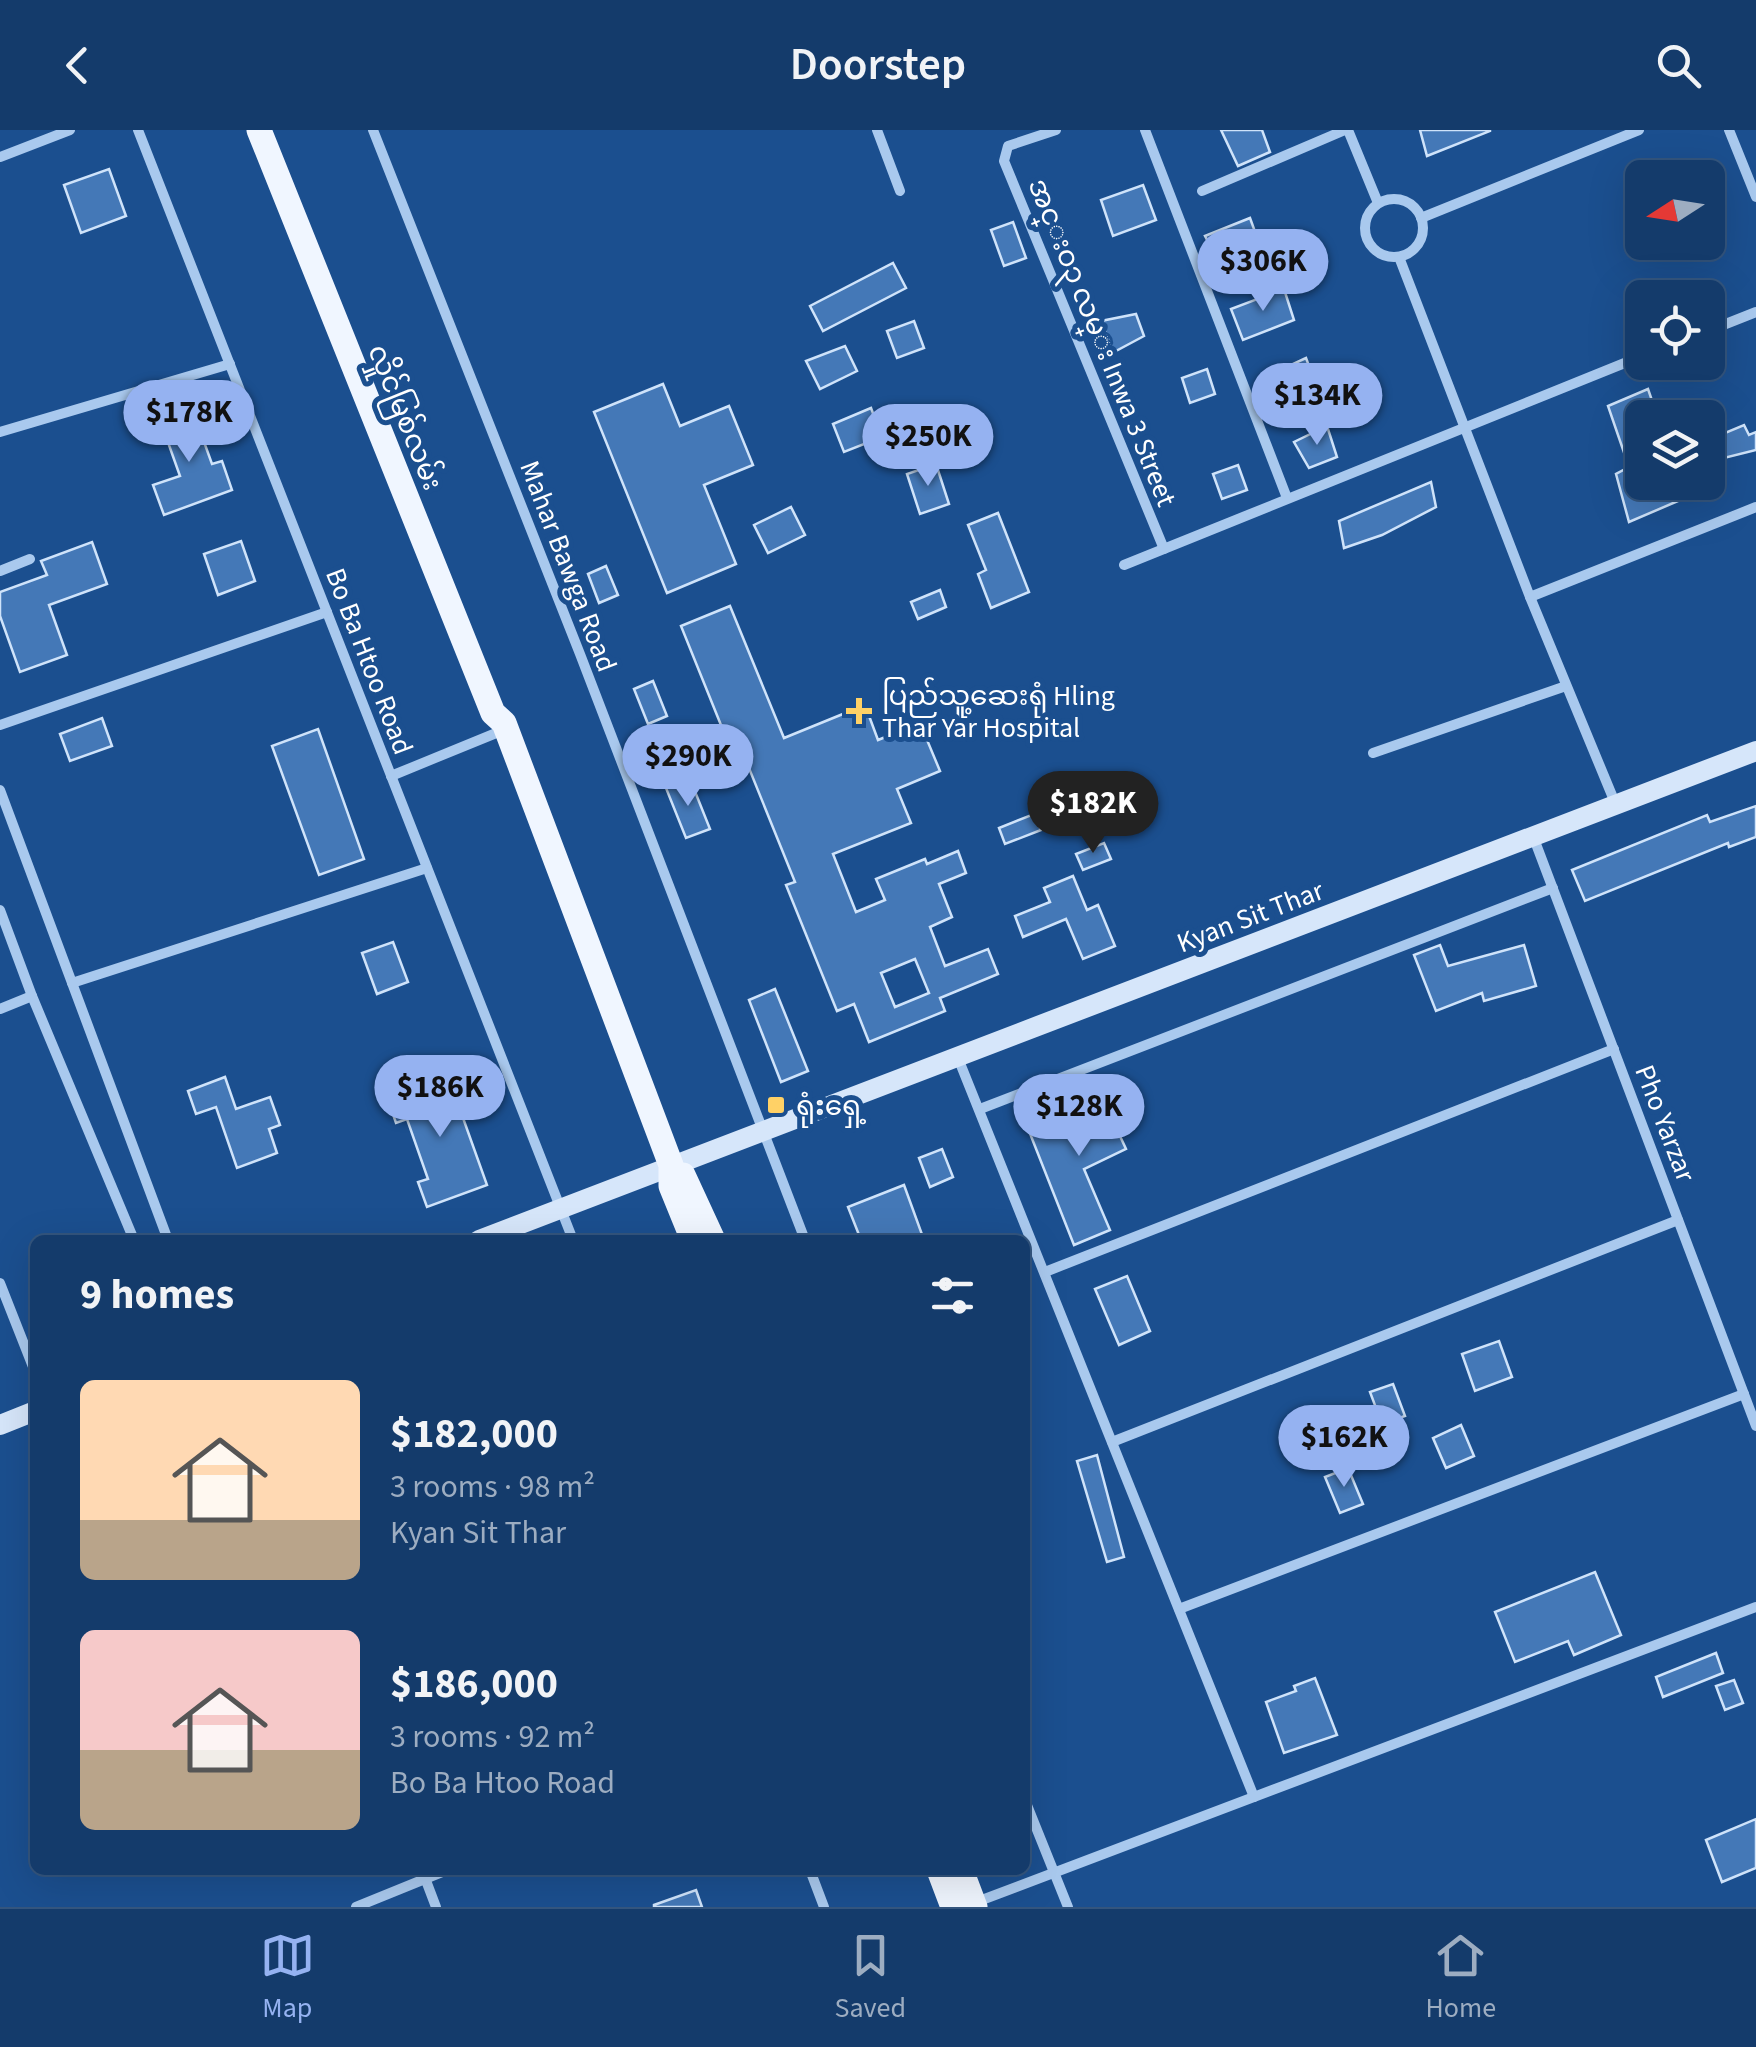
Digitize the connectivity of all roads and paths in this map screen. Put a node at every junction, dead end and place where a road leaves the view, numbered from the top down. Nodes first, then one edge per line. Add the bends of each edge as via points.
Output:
1 (70, 130) edge
2 (138, 130) edge
3 (259, 130) edge
4 (277, 130) edge
5 (372, 130) edge
6 (877, 130) edge
7 (1056, 130) edge
8 (1145, 130) edge
9 (1347, 130) edge
10 (1638, 130) edge
11 (1730, 130) edge
12 (0, 157) edge
13 (900, 191) dead end
14 (1202, 191) dead end
15 (1756, 197) edge
16 (1378, 204) junction
17 (1421, 218) junction
18 (1400, 257) junction
19 (1756, 312) edge
20 (1725, 324) edge
21 (1625, 363) edge
22 (230, 364) junction
23 (1466, 426) junction
24 (0, 432) edge
25 (1287, 498) junction
26 (1756, 506) edge
27 (1164, 549) junction
28 (30, 559) dead end
29 (1124, 565) dead end
30 (0, 571) edge
31 (1530, 597) junction
32 (327, 612) junction
33 (1566, 686) junction
34 (0, 724) edge
35 (505, 726) junction
36 (1756, 751) edge
37 (1374, 753) dead end
38 (391, 776) junction
39 (0, 790) edge
40 (1616, 804) junction
41 (1534, 836) junction
42 (427, 868) junction
43 (1553, 888) junction
44 (0, 910) edge
45 (72, 983) junction
46 (32, 996) junction
47 (0, 1009) edge
48 (1614, 1049) junction
49 (958, 1058) junction
50 (980, 1108) junction
51 (762, 1131) junction
52 (671, 1165) junction
53 (561, 1208) junction
54 (1678, 1220) junction
55 (132, 1235) edge
56 (166, 1235) edge
57 (492, 1235) edge
58 (571, 1235) edge
59 (691, 1235) edge
60 (711, 1235) edge
61 (803, 1235) edge
62 (1045, 1272) junction
63 (0, 1283) edge
64 (30, 1359) edge
65 (1744, 1394) junction
66 (30, 1413) edge
67 (0, 1425) edge
68 (1756, 1426) edge
69 (1112, 1442) junction
70 (1756, 1607) edge
71 (1179, 1609) junction
72 (1254, 1797) junction
73 (1030, 1813) edge
74 (1054, 1873) junction
75 (421, 1875) edge
76 (423, 1875) edge
77 (812, 1875) edge
78 (943, 1875) edge
79 (962, 1875) edge
80 (966, 1906) edge
81 (356, 1907) edge
82 (436, 1907) edge
83 (824, 1907) edge
84 (1068, 1907) edge

1 - 12 street
2 - 22 street, Bo Ba Htoo Road
3 - 35 main road, လှိုင်မြစ်လမ်း via 493,713
4 - 35 main road, လှိုင်မြစ်လမ်း via 507,708
5 - 51 street, Mahar Bawga Road
6 - 13 street
7 - 27 street, အင္းဝ၃ လမ္း Inwa 3 Street via 1008,146 1004,161
8 - 25 street
9 - 14 street
9 - 16 street
10 - 17 street
11 - 15 street
16 - 17 street via 1399,199
16 - 18 street via 1366,219 1367,238 1380,253
17 - 18 street via 1416,246
18 - 23 street
19 - 20 street
21 - 23 street
22 - 24 street
22 - 32 street, Bo Ba Htoo Road
23 - 25 street
23 - 31 street
25 - 27 street
26 - 31 street
27 - 29 street
28 - 30 street
31 - 33 street
32 - 34 street
32 - 38 street, Bo Ba Htoo Road
33 - 37 street
33 - 40 street
35 - 38 street
35 - 52 main road, လှိုင်မြစ်လမ်း
36 - 40 main road, Kyan Sit Thar
38 - 42 street, Bo Ba Htoo Road
39 - 45 street
40 - 41 main road, Kyan Sit Thar
41 - 43 street, Pho Yarzar
41 - 49 main road, Kyan Sit Thar
42 - 45 street
42 - 53 street, Bo Ba Htoo Road
43 - 48 street, Pho Yarzar
43 - 50 street
44 - 46 street
45 - 56 street
46 - 47 street
46 - 55 street
48 - 54 street, Pho Yarzar
48 - 62 street
49 - 50 street
49 - 51 main road, Kyan Sit Thar
50 - 62 street
51 - 52 main road, Kyan Sit Thar
51 - 61 street, Mahar Bawga Road
52 - 53 main road, Kyan Sit Thar
52 - 59 main road, လှိုင်မြစ်လမ်း via 671,1186
52 - 60 main road, လှိုင်မြစ်လမ်း via 685,1176
53 - 57 main road, Kyan Sit Thar
53 - 58 street, Bo Ba Htoo Road
54 - 65 street, Pho Yarzar
54 - 69 street
62 - 69 street
63 - 64 street
65 - 68 street, Pho Yarzar
65 - 71 street
66 - 67 main road
69 - 71 street
70 - 72 street
71 - 72 street
72 - 74 street
73 - 74 street
74 - 80 street
74 - 84 street
75 - 81 street
76 - 82 street
77 - 83 street
78 - 80 main road
79 - 80 main road

